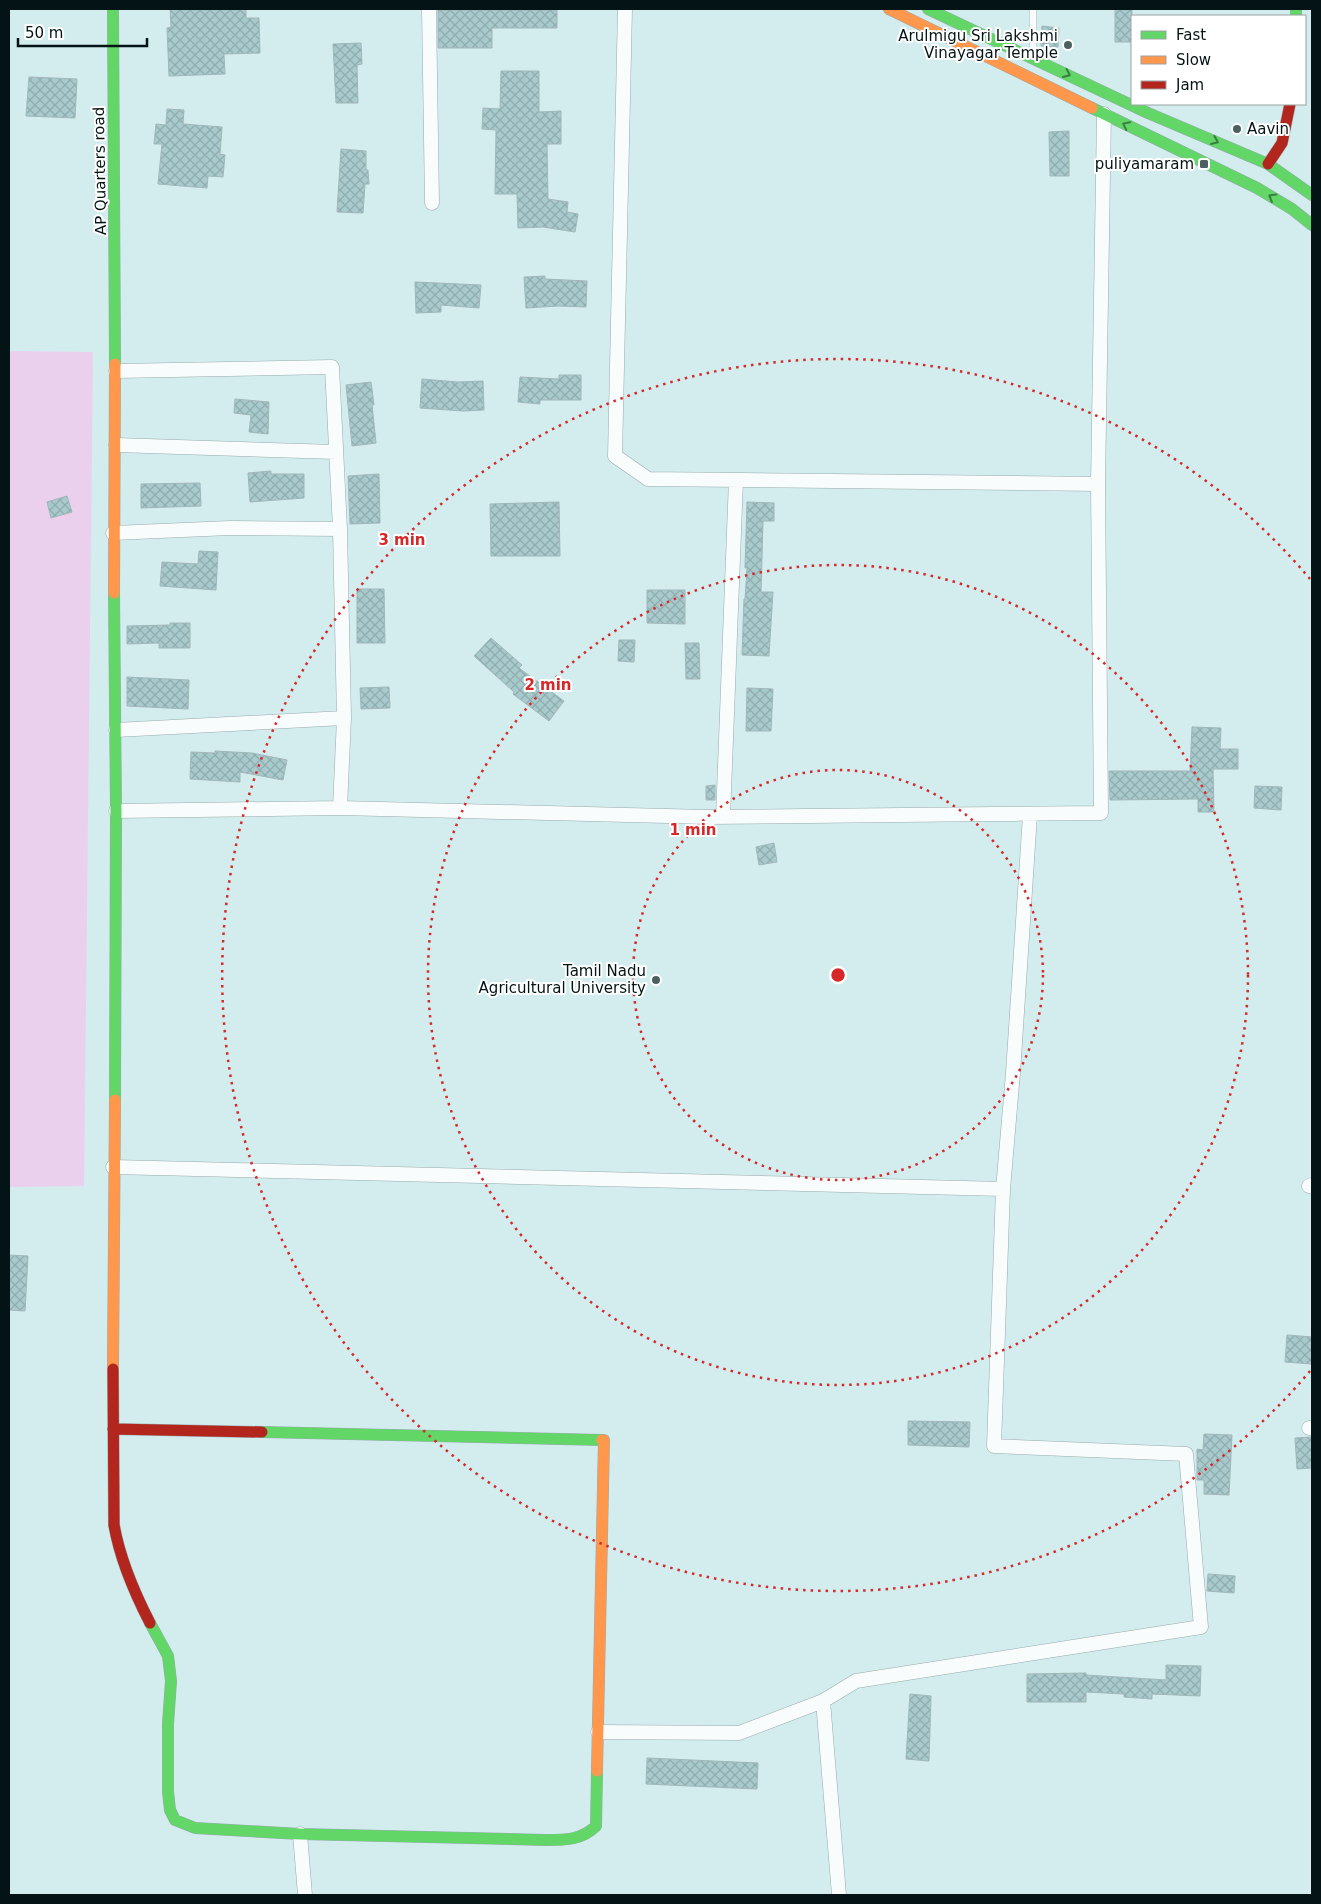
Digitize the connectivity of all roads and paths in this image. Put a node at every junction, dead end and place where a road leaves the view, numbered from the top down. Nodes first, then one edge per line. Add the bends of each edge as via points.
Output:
1 (113, 9) edge
2 (429, 9) edge
3 (625, 9) edge
4 (888, 9) edge
5 (928, 9) edge
6 (1033, 9) edge
7 (1033, 59) junction
8 (1290, 105) edge
9 (1104, 114) junction
10 (1268, 164) junction
11 (1312, 194) edge
12 (432, 203) dead end
13 (1312, 224) edge
14 (116, 371) junction
15 (116, 445) junction
16 (336, 452) junction
17 (736, 480) junction
18 (1098, 484) junction
19 (340, 529) junction
20 (113, 533) junction
21 (344, 718) junction
22 (116, 730) junction
23 (340, 808) junction
24 (116, 811) junction
25 (1030, 815) junction
26 (723, 817) junction
27 (113, 1167) junction
28 (1002, 1189) junction
29 (113, 1429) junction
30 (823, 1701) junction
31 (598, 1732) junction
32 (300, 1834) junction
33 (305, 1895) edge
34 (839, 1895) edge

1 - 14 street, AP Quarters road
2 - 12 street
3 - 17 street via 616,456 648,479
4 - 9 street
5 - 7 street
6 - 7 lane
7 -> 10 street
8 - 10 street via 1282,143
13 -> 9 street via 1257,188
9 - 18 street
10 - 11 street
14 - 15 street, AP Quarters road
14 - 16 street via 332,367
15 - 16 street
15 - 20 street, AP Quarters road
16 - 19 street
17 - 18 street
17 - 26 street
18 - 25 street via 1101,813
19 - 20 street via 230,528
19 - 21 street
20 - 22 street, AP Quarters road
21 - 22 street
21 - 23 street
22 - 24 street, AP Quarters road
23 - 24 street
23 - 26 street
24 - 27 street, AP Quarters road
25 - 26 street
25 - 28 street
27 - 28 street
27 - 29 street, AP Quarters road
28 - 30 street via 994,1446 1186,1454 1201,1627 856,1681
29 - 31 street via 604,1440
29 - 32 street, AP Quarters road via 117,1542 136,1598 168,1656 171,1681 168,1724 170,1810 175,1820 194,1828
30 - 31 street via 739,1734
30 - 34 street
31 - 32 street, AP Quarters road via 596,1826 586,1835 572,1840
32 - 33 street

